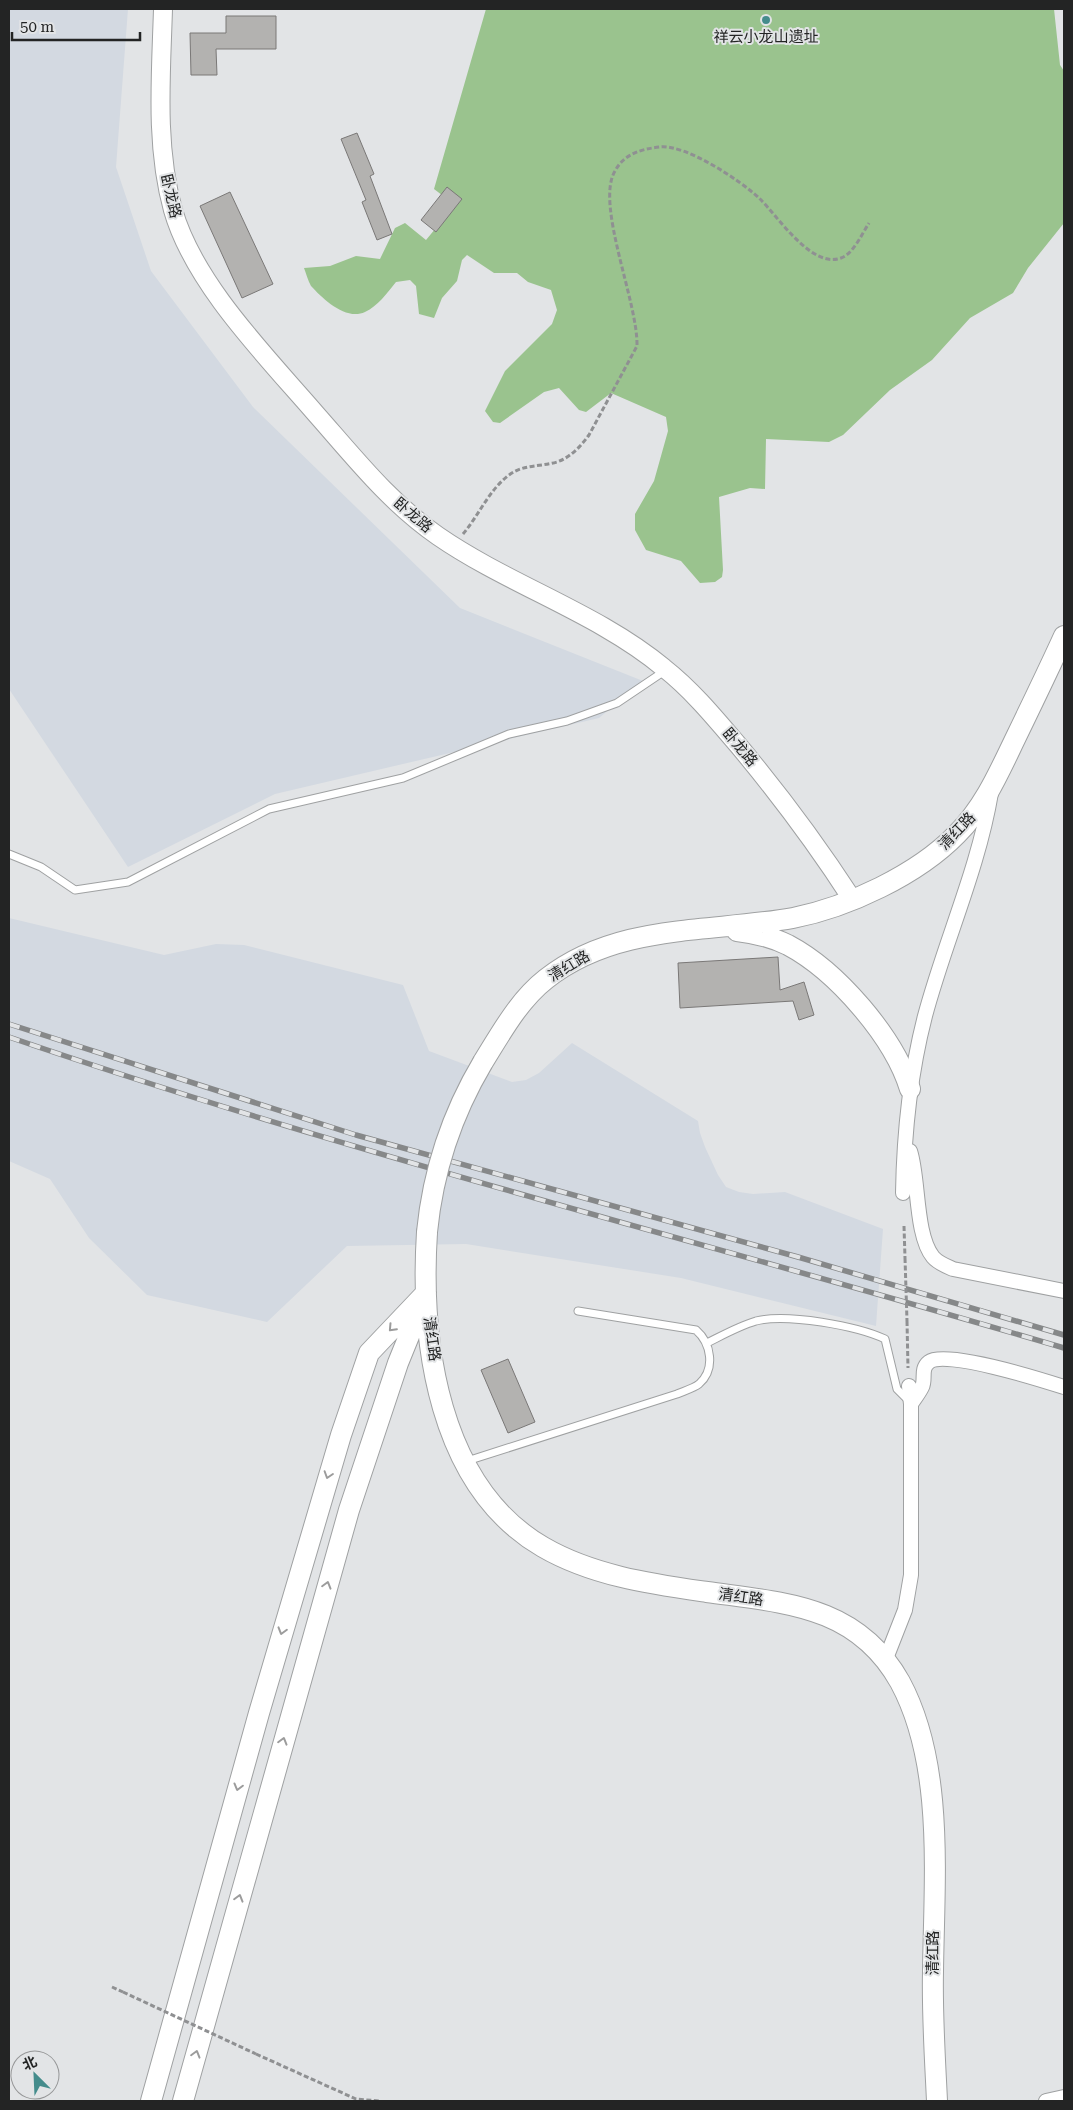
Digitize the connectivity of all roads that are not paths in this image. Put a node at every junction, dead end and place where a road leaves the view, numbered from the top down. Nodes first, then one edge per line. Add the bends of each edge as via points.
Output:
1 (163, 9) edge
2 (1064, 636) edge
3 (667, 670) junction
4 (992, 788) junction
5 (9, 854) edge
6 (852, 899) junction
7 (700, 928) junction
8 (910, 1089) junction
9 (905, 1136) junction
10 (903, 1193) dead end
11 (1064, 1291) edge
12 (426, 1293) junction
13 (578, 1311) dead end
14 (707, 1343) junction
15 (909, 1386) road end
16 (1064, 1387) edge
17 (911, 1404) junction
18 (464, 1461) junction
19 (885, 1661) junction
20 (1064, 2097) edge
21 (151, 2101) edge
22 (183, 2101) edge
23 (938, 2101) edge
24 (1046, 2101) edge

1 - 3 street, 卧龙路 via 160,87 163,155 173,210 189,251 234,318 373,478 410,515 453,546 631,644
2 - 4 main road, 清红路
3 - 5 lane via 617,703 567,721 509,734 403,778 269,809 128,882 75,890 41,867
3 - 6 street, 卧龙路 via 756,767 813,841
4 - 6 main road, 清红路 via 968,822 941,849 906,873
4 - 8 street via 976,861 925,1016
6 - 7 main road, 清红路 via 793,918
7 - 8 main road via 759,935 787,945 808,958 850,996 879,1029 898,1058
7 - 12 main road, 清红路, bridge via 623,941 597,950 562,968 526,999 483,1062 458,1110 442,1153 427,1232
8 - 9 street
9 - 10 street
9 - 11 street via 912,1156 922,1226 932,1256 952,1269
12 - 18 main road, 清红路 via 432,1353 441,1395
12 -> 21 main road via 369,1353 341,1435
22 -> 12 main road via 349,1510 398,1363
13 - 14 lane via 696,1330
14 - 17 lane via 735,1329 771,1319 868,1331 885,1339 897,1389
14 - 18 lane via 708,1371 699,1384 685,1391
15 - 17 street
16 - 17 street via 994,1366 938,1359 929,1362 923,1370 923,1386
17 - 19 street via 911,1575 905,1610
18 - 19 main road, 清红路 via 477,1484 502,1515 531,1539 557,1554 633,1579 812,1609 852,1628
19 - 23 main road, 清红路 via 900,1682 916,1720 931,1798
20 - 24 street

